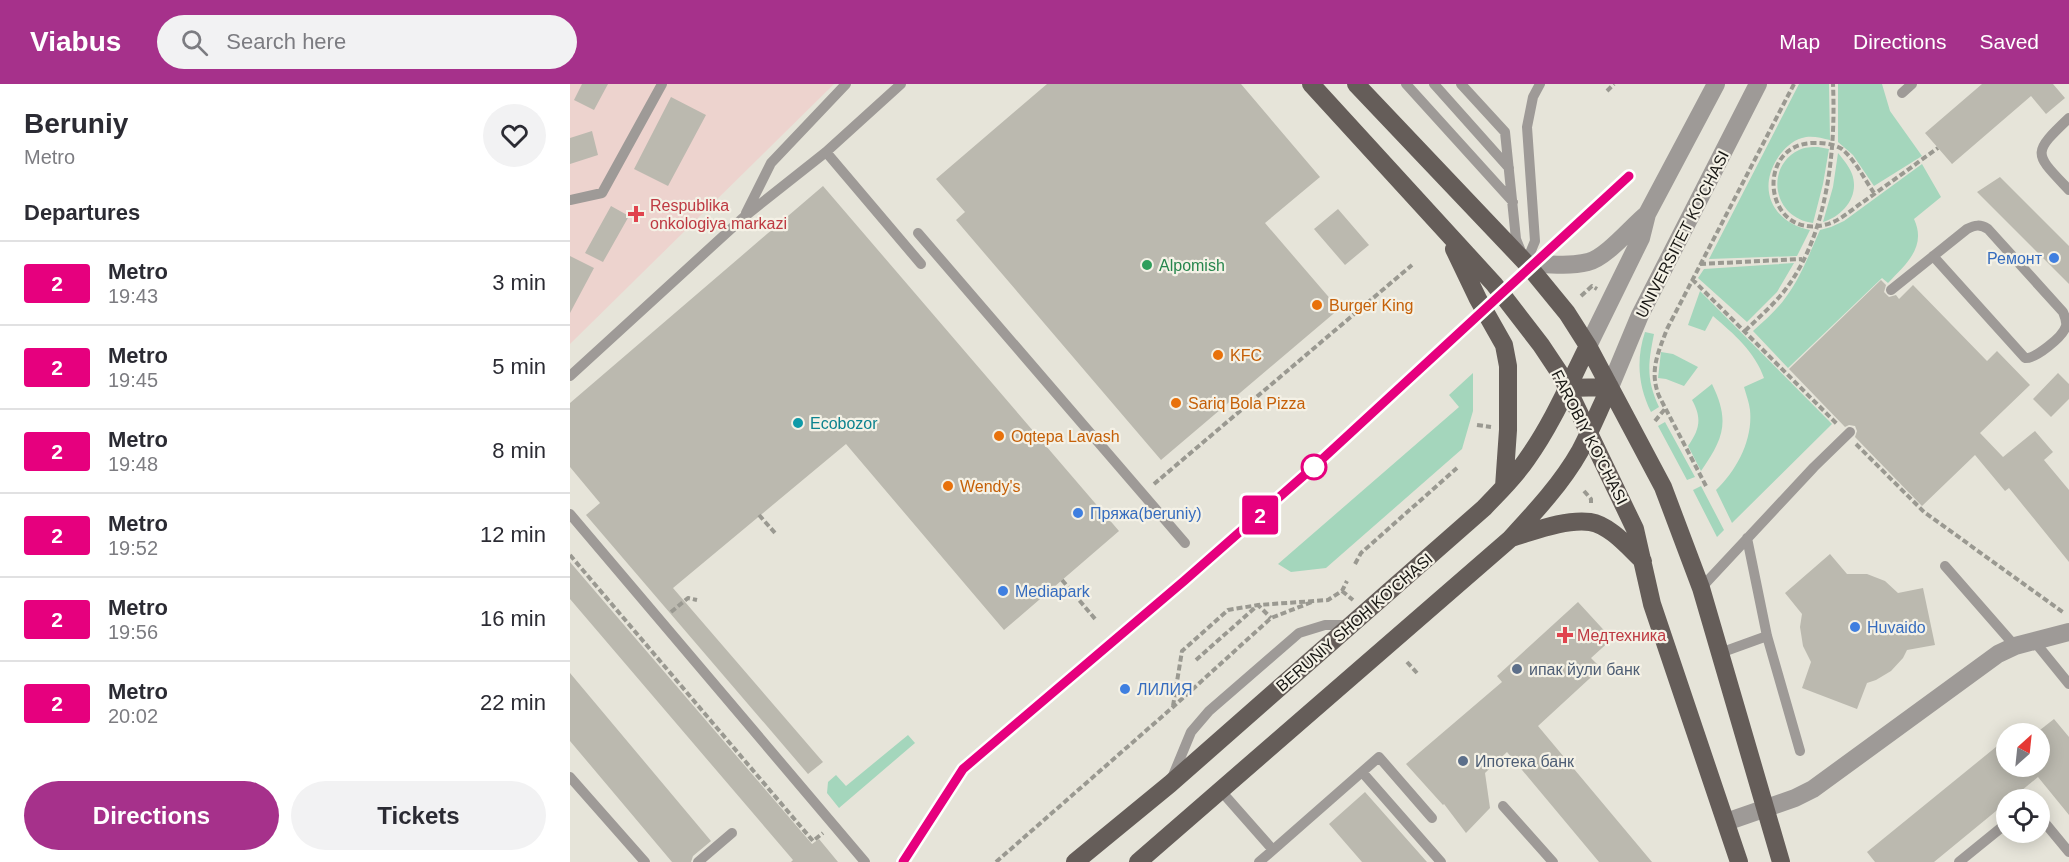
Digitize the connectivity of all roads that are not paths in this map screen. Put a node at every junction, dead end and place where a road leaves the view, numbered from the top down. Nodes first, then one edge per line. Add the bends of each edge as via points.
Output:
1 (662, 84) edge
2 (846, 84) edge
3 (901, 84) edge
4 (1311, 84) edge
5 (1356, 84) edge
6 (1406, 84) edge
7 (1434, 84) edge
8 (1461, 84) edge
9 (1716, 84) edge
10 (1758, 84) edge
11 (1912, 84) edge
12 (1538, 85) edge
13 (1902, 93) dead end
14 (2069, 118) edge
15 (826, 152) junction
16 (1509, 168) junction
17 (2066, 182) edge
18 (570, 200) edge
19 (1513, 202) junction
20 (1647, 214) junction
21 (744, 218) junction
22 (918, 233) dead end
23 (1447, 233) junction
24 (1933, 256) junction
25 (1526, 263) junction
26 (921, 264) dead end
27 (1891, 290) dead end
28 (1588, 346) junction
29 (570, 376) edge
30 (1610, 387) junction
31 (1567, 388) junction
32 (1588, 433) junction
33 (1849, 434) road end
34 (1504, 487) junction
35 (570, 514) edge
36 (1510, 538) junction
37 (1747, 538) junction
38 (1185, 543) dead end
39 (1643, 561) junction
40 (1945, 566) dead end
41 (1701, 588) junction
42 (1350, 625) junction
43 (2069, 632) edge
44 (1767, 636) junction
45 (2034, 641) junction
46 (2015, 646) junction
47 (1720, 653) junction
48 (2069, 684) edge
49 (1800, 751) dead end
50 (1362, 772) junction
51 (570, 777) edge
52 (1170, 784) junction
53 (1221, 791) junction
54 (1503, 806) dead end
55 (1764, 809) junction
56 (1432, 818) dead end
57 (1726, 822) junction
58 (2050, 829) edge
59 (1996, 832) edge
60 (732, 833) dead end
61 (1273, 850) junction
62 (2069, 852) edge
63 (645, 862) edge
64 (698, 862) edge
65 (865, 862) edge
66 (1075, 862) edge
67 (1138, 862) edge
68 (1259, 862) edge
69 (1441, 862) edge
70 (1553, 862) edge
71 (1739, 862) edge
72 (1781, 862) edge
73 (1959, 862) edge

1 - 18 lane via 602,193
2 - 21 lane via 771,163
3 - 15 lane
4 - 23 main road, FAROBIY KO'CHASI
5 - 25 main road
6 - 19 lane
7 - 16 lane
8 - 16 lane via 1505,132
9 - 20 street, UNIVERSITET KO'CHASI
10 - 30 street, UNIVERSITET KO'CHASI via 1640,315
11 - 13 lane
12 - 25 lane via 1527,127 1535,241
14 - 17 lane via 2047,138 2040,154 2043,163
15 - 21 lane
15 - 26 lane
16 - 19 lane
19 - 25 lane via 1516,239
20 - 25 street via 1590,262
20 - 28 street, UNIVERSITET KO'CHASI via 1641,238
21 - 29 lane
22 - 38 lane
23 - 31 main road, FAROBIY KO'CHASI via 1494,284 1541,345
23 - 34 main road via 1504,345 1508,366
24 - 24 lane via 2025,358 2036,356 2063,333 2063,312 1983,226 1973,226
24 - 27 lane
25 - 28 main road
28 - 30 main road
28 - 31 main road, BERUNIY SHOH KO'CHASI
30 - 31 main road
30 - 32 main road
30 - 41 main road via 1663,487
31 - 32 main road, FAROBIY KO'CHASI
31 - 34 main road, BERUNIY SHOH KO'CHASI via 1539,441
32 - 36 main road via 1568,471
32 - 39 main road, FAROBIY KO'CHASI via 1635,529
33 - 37 lane
34 - 42 main road, BERUNIY SHOH KO'CHASI
35 - 65 lane
36 - 39 main road via 1562,524 1591,522 1613,534
36 - 53 main road
37 - 41 lane
37 - 44 lane
39 - 57 main road, FAROBIY KO'CHASI via 1652,604
40 - 46 lane
41 - 47 main road
42 - 52 main road, BERUNIY SHOH KO'CHASI
42 - 52 lane via 1325,625 1299,633 1209,711 1191,732
43 - 45 street
44 - 47 lane
44 - 49 lane
45 - 46 street
45 - 48 lane
46 - 55 street via 1998,654 1820,784
47 - 55 main road
50 - 56 lane via 1379,757
50 - 61 lane
50 - 69 lane
51 - 63 lane
52 - 66 main road, BERUNIY SHOH KO'CHASI
53 - 61 lane
53 - 67 main road
54 - 70 lane
55 - 57 street
55 - 72 main road
57 - 71 main road, FAROBIY KO'CHASI
58 - 62 lane
59 - 73 lane
60 - 64 lane
61 - 68 lane

